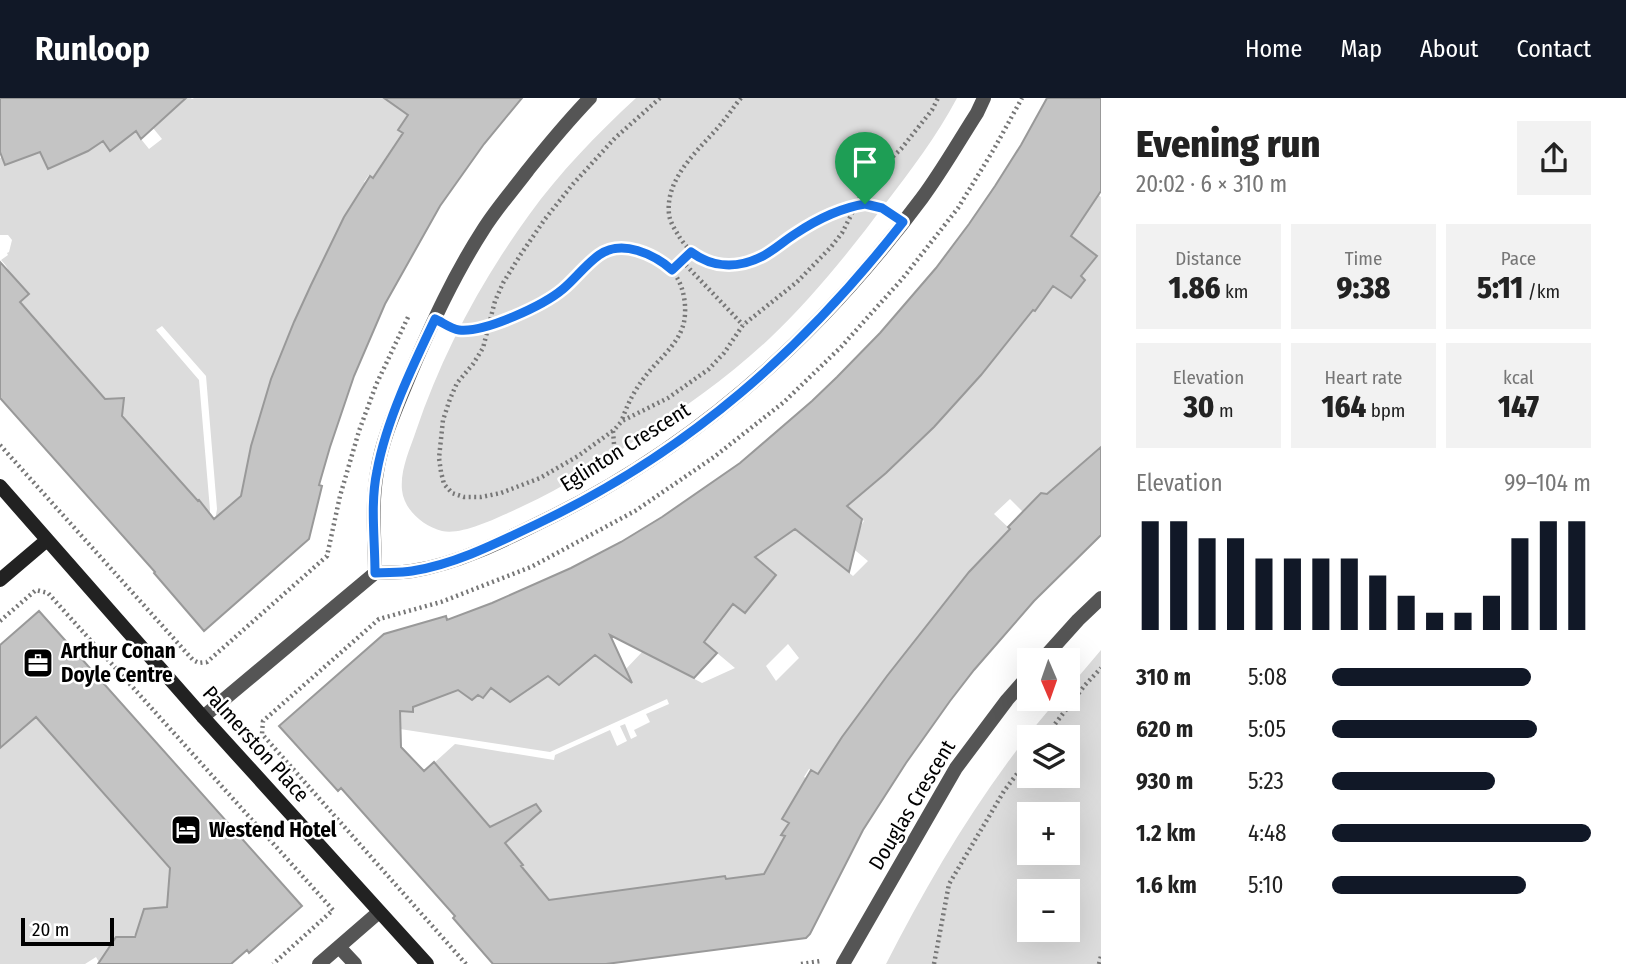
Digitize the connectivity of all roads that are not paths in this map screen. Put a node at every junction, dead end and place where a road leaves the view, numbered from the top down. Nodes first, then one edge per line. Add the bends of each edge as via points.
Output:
1 (590, 98) edge
2 (984, 98) edge
3 (0, 486) edge
4 (47, 540) junction
5 (375, 573) junction
6 (0, 580) edge
7 (1101, 598) edge
8 (1053, 648) edge
9 (1017, 689) edge
10 (203, 718) junction
11 (379, 912) junction
12 (339, 947) junction
13 (319, 964) edge
14 (355, 964) edge
15 (427, 964) edge
16 (843, 964) edge

1 - 5 street via 484,229 435,319 401,396 377,471
2 - 5 street, Eglinton Crescent via 903,222 807,333 734,400 670,447 559,513 433,566
3 - 4 street, Palmerston Place
4 - 6 street
4 - 10 street, Palmerston Place
5 - 10 street
7 - 8 street
9 - 16 street, Douglas Crescent via 956,768
10 - 11 street, Palmerston Place
11 - 12 street
11 - 15 street, Palmerston Place
12 - 13 street
12 - 14 street

